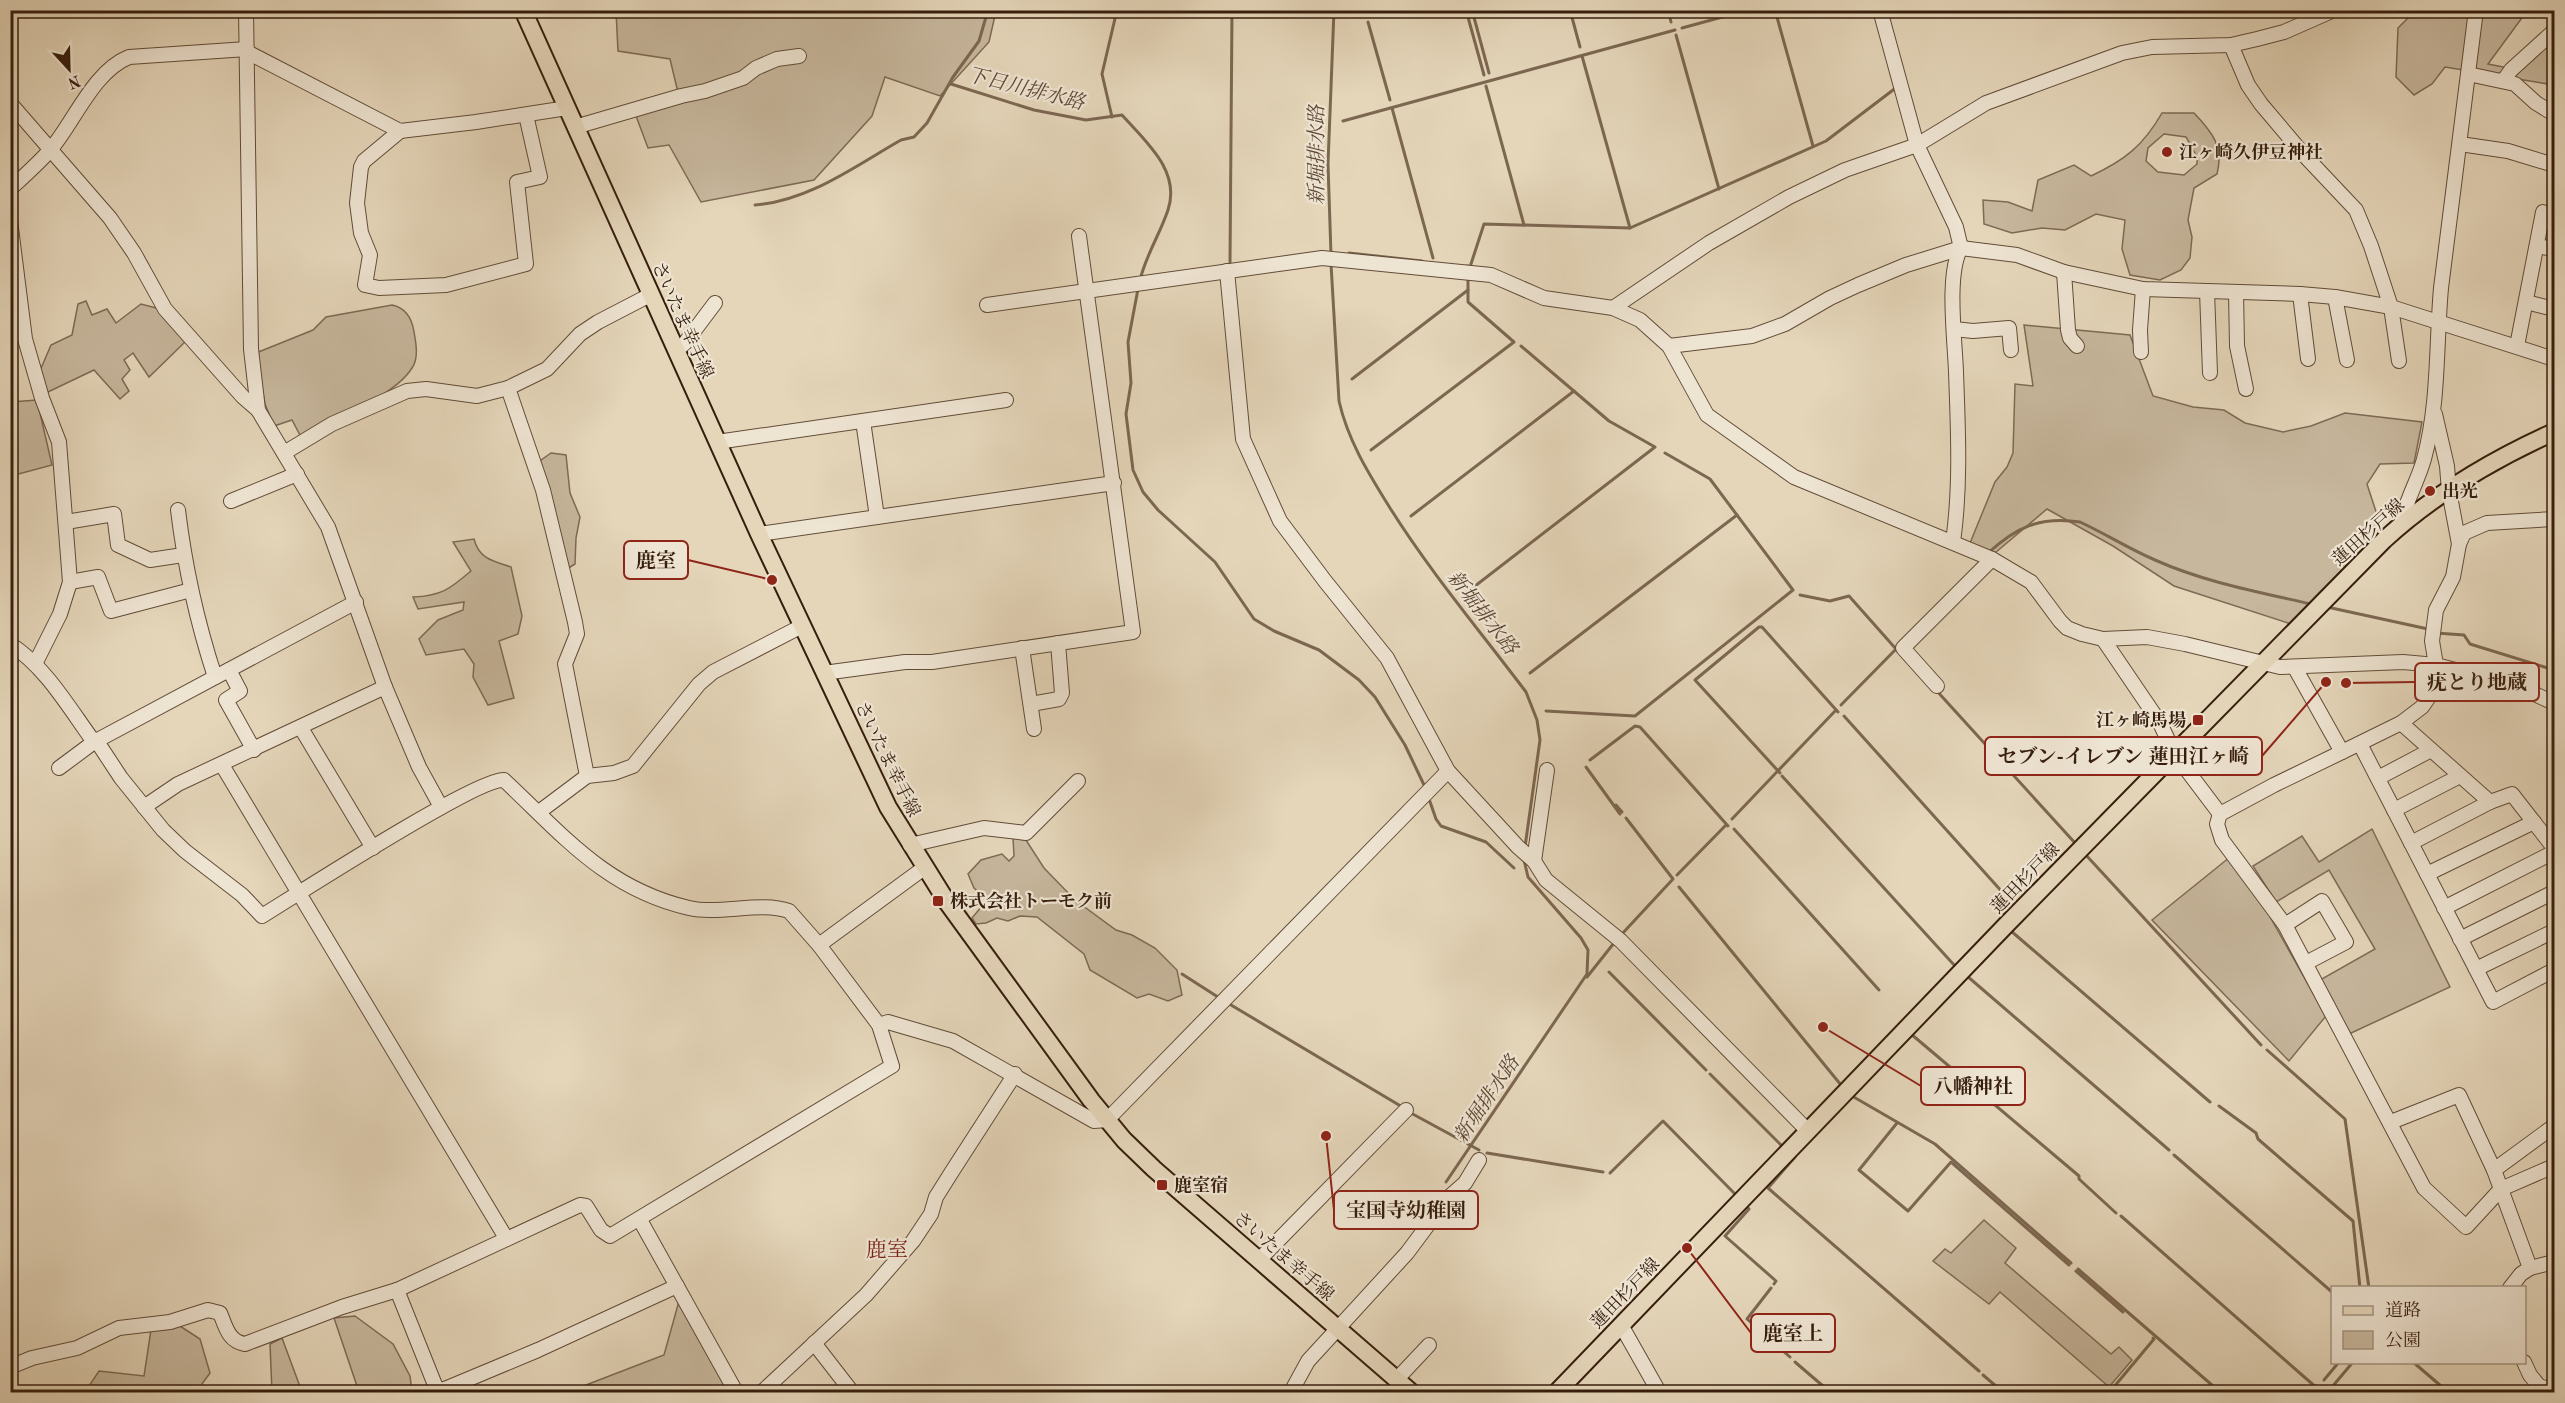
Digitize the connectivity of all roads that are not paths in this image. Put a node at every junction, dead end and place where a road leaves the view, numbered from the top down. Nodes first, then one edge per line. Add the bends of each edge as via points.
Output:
1 (246, 10) edge
2 (523, 10) edge
3 (1880, 10) edge
4 (2334, 10) edge
5 (2476, 10) edge
6 (2554, 31) edge
7 (2231, 45) junction
8 (247, 51) junction
9 (799, 56) dead end
10 (2468, 74) junction
11 (2504, 80) junction
12 (10, 103) edge
13 (567, 108) junction
14 (2554, 114) edge
15 (526, 116) junction
16 (575, 127) junction
17 (400, 131) junction
18 (2460, 144) junction
19 (1917, 145) junction
20 (50, 150) junction
21 (2554, 165) edge
22 (10, 189) edge
23 (2543, 212) dead end
24 (10, 220) edge
25 (1079, 236) dead end
26 (2536, 246) junction
27 (1961, 248) junction
28 (2554, 249) edge
29 (1227, 271) junction
30 (2064, 272) junction
31 (2143, 289) junction
32 (2207, 291) junction
33 (1088, 292) junction
34 (2236, 292) junction
35 (2300, 294) junction
36 (650, 295) junction
37 (2335, 297) junction
38 (2526, 302) junction
39 (715, 303) dead end
40 (987, 305) dead end
41 (2391, 307) junction
42 (1613, 308) junction
43 (2554, 309) edge
44 (2438, 321) junction
45 (1954, 329) junction
46 (1669, 346) junction
47 (2077, 346) dead end
48 (2517, 346) junction
49 (2010, 350) dead end
50 (676, 351) junction
51 (2141, 352) dead end
52 (2554, 359) edge
53 (2308, 360) dead end
54 (2347, 360) dead end
55 (2399, 361) dead end
56 (2210, 373) dead end
57 (508, 388) junction
58 (2246, 389) dead end
59 (1006, 400) dead end
60 (2434, 409) junction
61 (258, 410) junction
62 (863, 421) junction
63 (2554, 432) edge
64 (717, 442) junction
65 (284, 453) junction
66 (297, 474) junction
67 (1114, 483) junction
68 (2449, 491) junction
69 (231, 501) dead end
70 (177, 510) dead end
71 (877, 517) junction
72 (2554, 519) edge
73 (66, 522) junction
74 (2401, 524) junction
75 (759, 534) junction
76 (1953, 542) junction
77 (2459, 544) junction
78 (183, 555) junction
79 (1992, 559) junction
80 (69, 582) junction
81 (191, 590) junction
82 (356, 602) junction
83 (802, 626) junction
84 (2103, 639) junction
85 (1058, 643) junction
86 (10, 644) edge
87 (1022, 648) junction
88 (2262, 663) junction
89 (35, 664) junction
90 (2436, 665) junction
91 (2295, 668) junction
92 (229, 670) junction
93 (824, 673) junction
94 (215, 677) junction
95 (1937, 686) dead end
96 (385, 687) junction
97 (2554, 703) edge
98 (1031, 704) junction
99 (2401, 723) junction
100 (301, 728) junction
101 (1034, 729) dead end
102 (95, 741) junction
103 (2360, 744) junction
104 (254, 750) junction
105 (2431, 750) junction
106 (2342, 752) junction
107 (2174, 753) junction
108 (222, 765) junction
109 (59, 768) dead end
110 (1547, 770) dead end
111 (1448, 771) junction
112 (586, 776) junction
113 (2460, 776) junction
114 (2378, 778) junction
115 (1078, 781) dead end
116 (2490, 802) junction
117 (144, 807) junction
118 (441, 807) junction
119 (2394, 810) junction
120 (539, 812) junction
121 (2220, 814) junction
122 (2534, 822) junction
123 (2411, 843) junction
124 (910, 845) junction
125 (373, 849) junction
126 (2554, 850) edge
127 (1527, 855) junction
128 (924, 868) junction
129 (2427, 874) junction
130 (2554, 892) edge
131 (300, 893) junction
132 (2444, 908) junction
133 (2285, 925) junction
134 (2554, 931) edge
135 (2460, 939) junction
136 (819, 945) junction
137 (2306, 963) junction
138 (2476, 969) junction
139 (2554, 970) edge
140 (879, 1025) junction
141 (1016, 1074) junction
142 (1406, 1110) dead end
143 (1107, 1120) junction
144 (2391, 1122) junction
145 (2554, 1126) edge
146 (1808, 1131) junction
147 (1479, 1160) dead end
148 (2554, 1166) edge
149 (2494, 1170) junction
150 (2501, 1189) junction
151 (640, 1220) junction
152 (506, 1238) junction
153 (1259, 1260) junction
154 (2554, 1263) edge
155 (2530, 1268) junction
156 (677, 1286) junction
157 (2511, 1286) edge
158 (397, 1290) junction
159 (1621, 1325) junction
160 (1336, 1328) junction
161 (814, 1343) junction
162 (1429, 1345) dead end
163 (2525, 1364) edge
164 (10, 1367) edge
165 (1396, 1380) junction
166 (2535, 1389) edge
167 (2554, 1391) edge
168 (736, 1392) edge
169 (762, 1392) edge
170 (852, 1392) edge
171 (1291, 1392) edge
172 (1411, 1392) edge
173 (1557, 1392) edge
174 (1659, 1392) edge

1 - 8 street
2 - 13 main road, さいたま幸手線
3 - 19 street
4 - 7 street via 2284,32
5 - 10 street
6 - 11 street
7 - 19 street via 2152,47 2122,53 1986,103
7 - 41 street via 2261,104 2356,210
8 - 17 street
8 - 20 street via 179,52 120,61 107,70
8 - 61 street via 251,349
9 - 16 street via 765,63 743,78 705,91
10 - 11 street
10 - 18 street
11 - 14 street
12 - 20 street
13 - 15 street
13 - 16 main road, さいたま幸手線
15 - 17 street
15 - 17 street via 540,177 518,182 526,264 446,285 379,288 365,285 370,255 361,233 357,203 361,167
16 - 36 main road, さいたま幸手線
18 - 21 street via 2508,151
18 - 44 street
19 - 27 street via 1956,227
19 - 42 street via 1845,170 1789,197 1709,243
20 - 22 street
20 - 61 street via 110,218 165,309
23 - 26 street
24 - 73 street via 25,339 59,442
25 - 33 street
26 - 28 street
26 - 38 street
27 - 30 street via 2017,255
27 - 45 street via 1956,257
27 - 46 street via 1868,281 1785,324 1752,336
29 - 33 street
29 - 42 street via 1340,259 1491,275 1544,298
29 - 111 street via 1247,451 1280,521 1387,658
30 - 31 street
30 - 47 street via 2068,330
31 - 32 street
31 - 51 street
32 - 34 street
32 - 56 street
33 - 40 street
33 - 67 street
34 - 35 street
34 - 58 street via 2237,346
35 - 37 street
35 - 53 street
36 - 50 main road, さいたま幸手線
36 - 57 street via 598,322 580,334 547,369
37 - 41 street
37 - 54 street
38 - 43 street
38 - 48 street
39 - 50 street
41 - 44 street
41 - 55 street
42 - 46 street via 1640,320
44 - 48 street
44 - 60 street
45 - 49 street via 2009,328
45 - 76 street via 1958,486
46 - 76 street via 1707,415 1794,477
48 - 52 street
50 - 64 main road, さいたま幸手線
57 - 65 street via 477,396 426,389 407,391 332,424
57 - 112 street via 543,490 575,622 577,634 565,664
59 - 62 street
60 - 68 street
60 - 74 street via 2424,460
61 - 65 street
62 - 64 street
62 - 71 street
63 - 68 main road, 蓮田杉戸線
64 - 75 main road, さいたま幸手線
65 - 66 street
66 - 69 street
66 - 82 street via 328,527
67 - 71 street
67 - 85 street via 1133,632
68 - 74 main road, 蓮田杉戸線
68 - 77 street
70 - 78 street
71 - 75 street
72 - 77 street via 2487,523 2464,533
73 - 78 street via 114,514 118,545 150,560
73 - 80 street
74 - 88 main road, 蓮田杉戸線
75 - 83 main road, さいたま幸手線
76 - 79 street
77 - 90 street via 2453,577 2436,610 2432,642
78 - 81 street
79 - 84 street via 2031,582 2067,628
79 - 95 street via 1903,648
80 - 81 street via 98,577 111,611
80 - 89 street via 60,614
81 - 94 street
82 - 92 street
82 - 96 street
83 - 93 main road, さいたま幸手線
83 - 112 street via 713,672 633,766
84 - 88 street via 2147,637
84 - 107 street via 2160,723
85 - 87 street
85 - 98 street via 1062,693 1059,699
86 - 89 street
87 - 93 street
87 - 98 street
88 - 91 street
88 - 107 main road, 蓮田杉戸線
89 - 102 street
90 - 91 street via 2378,662
90 - 97 street via 2526,690
90 - 99 street via 2431,694
91 - 106 street
92 - 94 street
92 - 104 street via 240,691 226,700
93 - 124 main road, さいたま幸手線 via 883,798
94 - 102 street
96 - 100 street
96 - 118 street via 419,767
98 - 101 street
99 - 103 street
99 - 105 street
100 - 104 street
100 - 125 street
102 - 109 street
102 - 117 street
103 - 106 street
103 - 114 street
104 - 108 street
105 - 113 street
105 - 114 street
106 - 121 street
107 - 121 street
107 - 146 main road, 蓮田杉戸線
108 - 117 street via 178,784
108 - 131 street
110 - 127 street
111 - 127 street
111 - 143 street
112 - 120 street
113 - 116 street
113 - 119 street
114 - 119 street
115 - 124 street via 1026,833 984,828
116 - 122 street via 2512,794
116 - 123 street
117 - 131 street via 185,851 242,895 262,916
118 - 120 street via 498,779
118 - 125 street
119 - 123 street
120 - 136 street via 586,858 636,890 689,908 784,909 796,916
121 - 133 street via 2217,824 2222,840
122 - 126 street
122 - 129 street
123 - 129 street
124 - 128 main road, さいたま幸手線
125 - 131 street
126 - 132 street
127 - 146 street via 1546,880 1621,941
128 - 136 street
128 - 143 main road, さいたま幸手線
129 - 132 street
130 - 135 street
131 - 152 street
132 - 135 street
133 - 137 street
133 - 137 street via 2322,901 2346,942
134 - 138 street
135 - 138 street
136 - 140 street
137 - 144 street
138 - 139 street via 2493,1002
140 - 141 street via 888,1022 948,1039
140 - 151 street via 892,1066
141 - 143 street via 1094,1121
141 - 161 street via 936,1197 931,1214 913,1241 866,1295
142 - 153 street
143 - 153 main road, さいたま幸手線 via 1146,1162
144 - 149 street via 2459,1095
144 - 150 street via 2424,1188 2466,1227
145 - 149 street
146 - 159 main road, 蓮田杉戸線
147 - 160 street via 1465,1183 1448,1198 1407,1253
148 - 150 street
149 - 150 street
150 - 155 street
151 - 152 street via 610,1236 601,1230 586,1206 580,1204
151 - 156 street
152 - 158 street
153 - 160 main road, さいたま幸手線
154 - 155 street
155 - 157 street
156 - 158 street via 440,1391
156 - 168 street
158 - 164 street via 245,1344 230,1337 220,1313 208,1310 170,1322 119,1328 77,1348
159 - 173 main road, 蓮田杉戸線
159 - 174 street
160 - 165 main road, さいたま幸手線
160 - 171 street via 1308,1361
161 - 169 street
161 - 170 street
162 - 165 street
163 - 166 street
165 - 172 main road, さいたま幸手線
166 - 167 street

